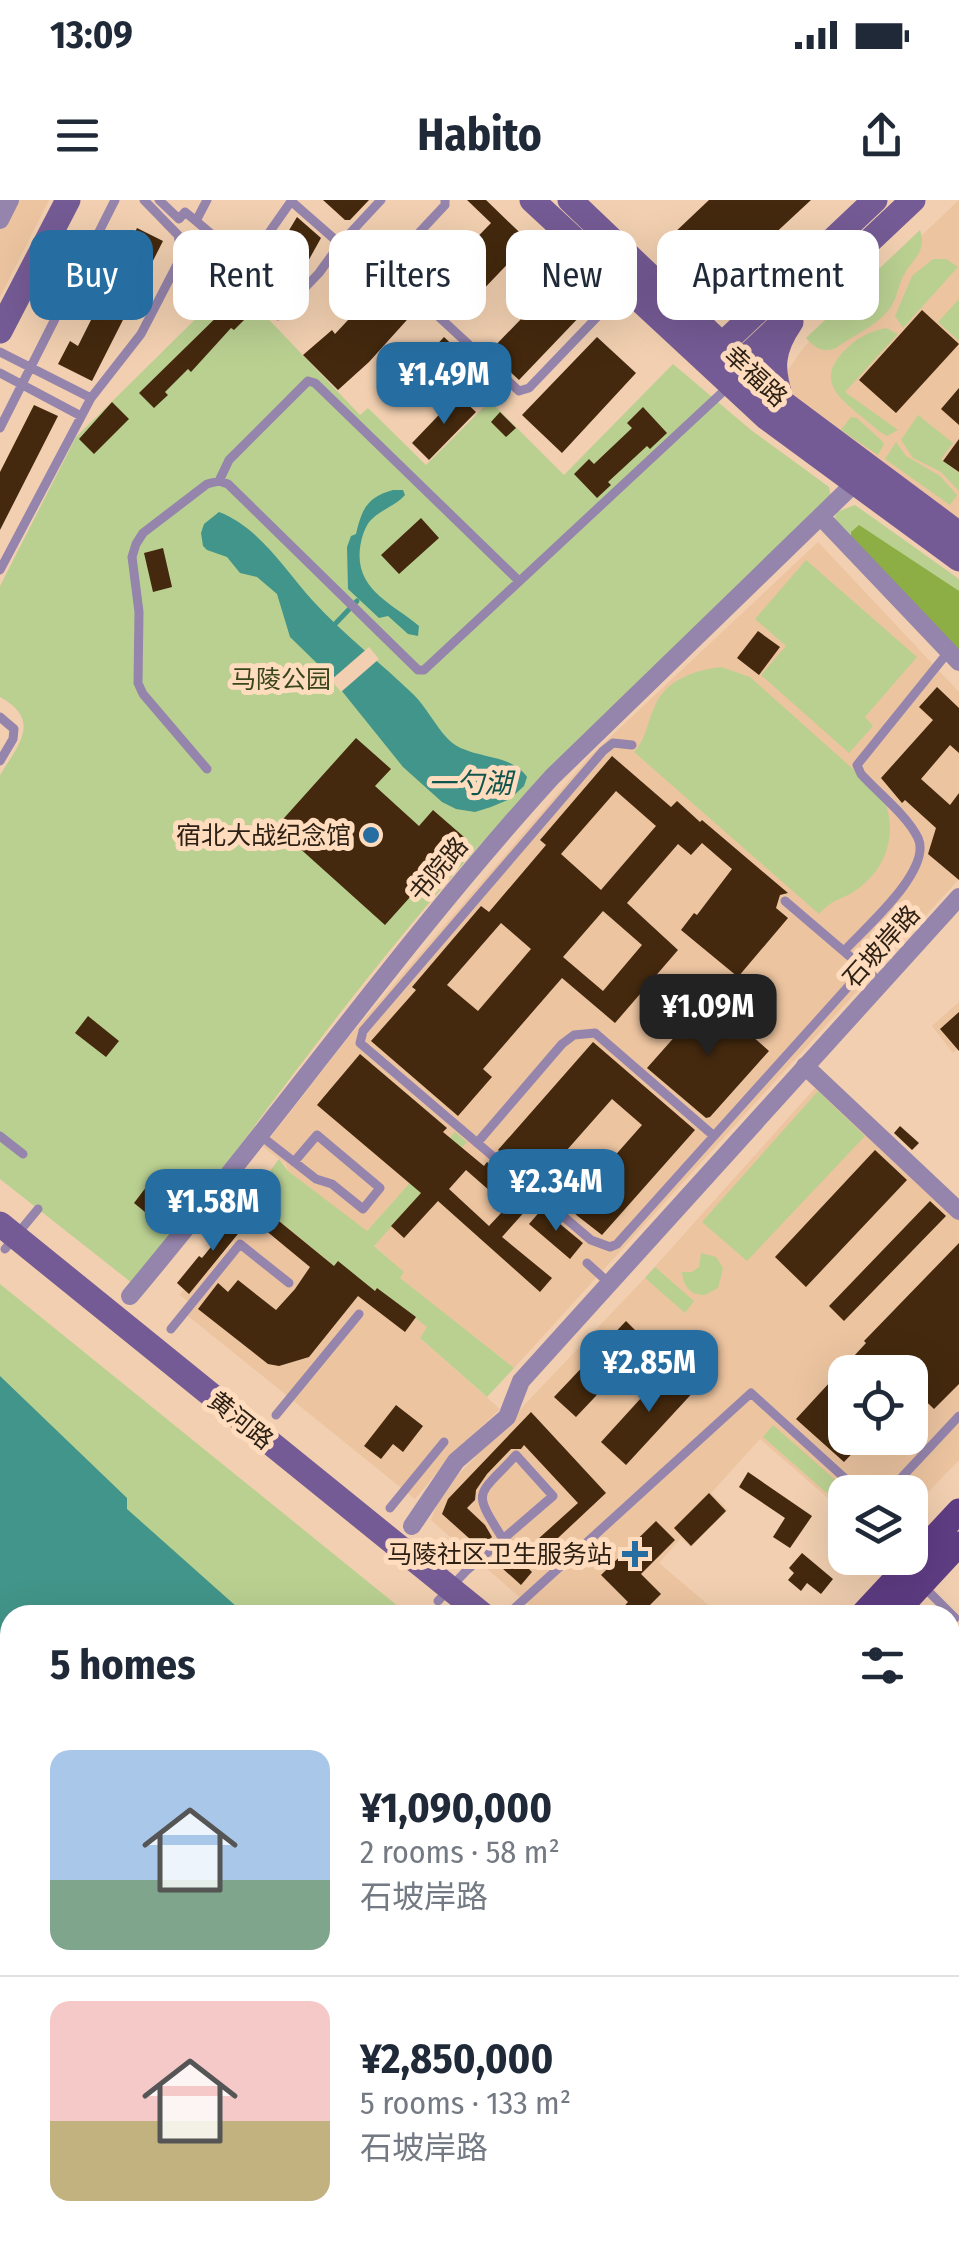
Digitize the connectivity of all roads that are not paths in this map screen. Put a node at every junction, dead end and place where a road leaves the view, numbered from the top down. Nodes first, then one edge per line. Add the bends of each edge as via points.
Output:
1 (10, 200) edge
2 (68, 200) edge
3 (115, 200) edge
4 (144, 200) edge
5 (159, 200) edge
6 (207, 200) edge
7 (381, 200) edge
8 (445, 200) edge
9 (532, 200) edge
10 (570, 200) edge
11 (875, 200) edge
12 (913, 200) edge
13 (292, 201) edge
14 (0, 220) edge
15 (196, 222) junction
16 (353, 230) edge
17 (564, 230) edge
18 (849, 230) edge
19 (874, 230) edge
20 (329, 234) edge
21 (329, 259) edge
22 (309, 283) edge
23 (657, 283) edge
24 (637, 298) edge
25 (594, 320) edge
26 (689, 320) edge
27 (769, 320) edge
28 (787, 320) edge
29 (0, 331) edge
30 (0, 352) edge
31 (30, 367) junction
32 (724, 367) junction
33 (0, 373) edge
34 (22, 385) junction
35 (90, 398) junction
36 (782, 402) junction
37 (81, 416) junction
38 (0, 428) edge
39 (861, 477) junction
40 (219, 482) junction
41 (822, 518) junction
42 (959, 534) edge
43 (959, 559) edge
44 (0, 570) edge
45 (519, 581) junction
46 (954, 657) edge
47 (0, 718) edge
48 (632, 745) dead end
49 (0, 762) edge
50 (207, 769) dead end
51 (488, 848) junction
52 (506, 864) junction
53 (959, 897) edge
54 (785, 902) dead end
55 (844, 951) junction
56 (864, 969) junction
57 (881, 983) junction
58 (805, 1066) junction
59 (258, 1134) junction
60 (0, 1136) edge
61 (714, 1136) junction
62 (476, 1143) junction
63 (23, 1154) dead end
64 (294, 1162) junction
65 (38, 1209) dead end
66 (959, 1211) edge
67 (5, 1239) edge
68 (586, 1264) dead end
69 (289, 1282) dead end
70 (609, 1283) junction
71 (130, 1296) dead end
72 (359, 1314) dead end
73 (171, 1329) dead end
74 (276, 1415) dead end
75 (959, 1416) edge
76 (444, 1442) dead end
77 (841, 1475) edge
78 (904, 1475) edge
79 (390, 1508) dead end
80 (959, 1510) edge
81 (412, 1526) dead end
82 (502, 1539) junction
83 (959, 1544) edge
84 (921, 1584) junction
85 (448, 1601) edge
86 (519, 1605) edge
87 (871, 1605) edge
88 (902, 1605) edge
89 (940, 1605) edge

1 - 14 street
2 - 29 main road
3 - 31 lane
4 - 35 lane via 178,235 182,255 141,334
5 - 15 lane via 180,219 185,212
6 - 15 lane
7 - 16 lane
8 - 25 lane via 386,268 519,390 529,388
9 - 17 main road, 幸福路
10 - 23 main road, 幸福路
11 - 18 main road
12 - 19 main road
13 - 15 lane via 247,264
13 - 20 lane
21 - 22 lane
24 - 32 main road, 幸福路
26 - 32 main road, 幸福路
27 - 32 main road
28 - 36 main road via 773,369
30 - 31 lane
31 - 34 lane
31 - 35 lane
32 - 36 main road, 幸福路
32 - 39 main road, 幸福路
32 - 45 lane
33 - 34 lane
34 - 37 lane
34 - 38 lane
35 - 37 lane
36 - 39 main road, 幸福路
37 - 44 lane
39 - 41 street, 书院路
39 - 42 main road, 幸福路
39 - 43 main road, 幸福路
40 - 45 lane via 418,670
40 - 45 lane via 229,460 308,382 315,383
40 - 50 lane via 207,484 143,533 132,557 138,683
41 - 46 street
41 - 51 street, 书院路 via 552,777
46 - 55 lane via 857,765 913,831 920,856 907,882
47 - 49 lane via 14,729
48 - 52 lane via 613,743 603,751
51 - 52 lane
51 - 59 street, 书院路
52 - 62 lane via 360,1037 360,1044
53 - 57 street, 石坡岸路
54 - 55 lane
55 - 56 lane
56 - 57 lane
56 - 61 lane
57 - 58 street, 石坡岸路
58 - 66 street
58 - 70 street, 石坡岸路
59 - 64 lane
59 - 71 street, 书院路
60 - 63 lane
61 - 62 lane via 610,1247 591,1240
61 - 62 lane via 595,1033 585,1032 562,1044
64 - 64 lane via 363,1209 380,1188 317,1135
65 - 67 lane
67 - 85 main road, 黄河路
68 - 70 lane
69 - 73 lane via 240,1244
70 - 81 street, 石坡岸路 via 520,1381 507,1416 456,1461
72 - 74 lane
75 - 78 lane
76 - 79 lane
77 - 86 lane via 751,1393
80 - 87 main road
82 - 82 lane via 553,1496 516,1456 482,1493
82 - 85 lane
83 - 84 main road
84 - 88 main road
84 - 89 lane

